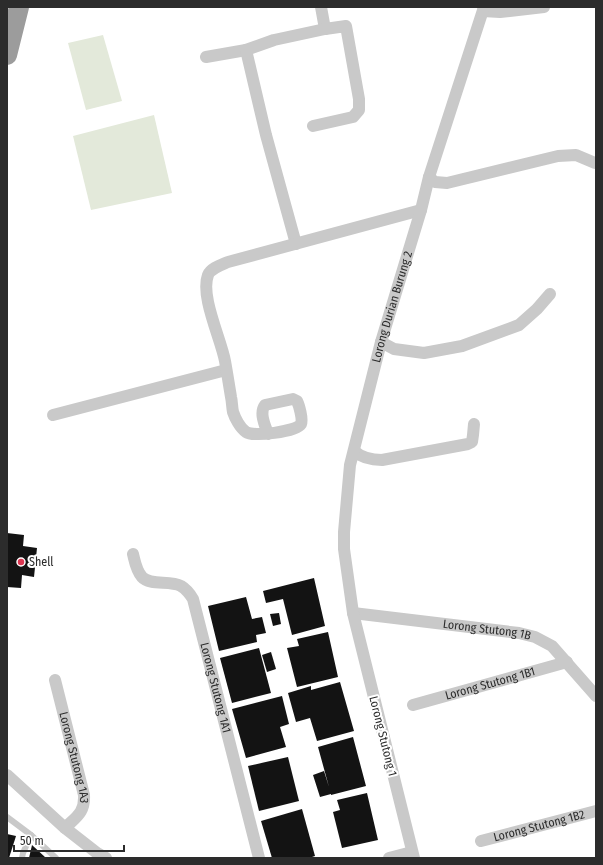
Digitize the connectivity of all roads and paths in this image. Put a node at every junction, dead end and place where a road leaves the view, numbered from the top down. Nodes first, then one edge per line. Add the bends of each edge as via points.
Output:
1 (19, 7) edge
2 (320, 7) edge
3 (544, 7) edge
4 (483, 9) edge
5 (325, 29) junction
6 (246, 50) junction
7 (7, 55) edge
8 (206, 57) dead end
9 (313, 126) dead end
10 (595, 163) dead end
11 (429, 177) junction
12 (421, 210) junction
13 (296, 244) junction
14 (550, 294) dead end
15 (381, 342) junction
16 (226, 370) junction
17 (53, 415) dead end
18 (474, 424) dead end
19 (268, 434) dead end
20 (354, 451) junction
21 (133, 554) dead end
22 (353, 613) junction
23 (567, 662) junction
24 (55, 680) dead end
25 (596, 696) edge
26 (413, 705) dead end
27 (7, 775) edge
28 (596, 811) edge
29 (7, 816) edge
30 (65, 828) junction
31 (32, 835) junction
32 (481, 841) dead end
33 (413, 855) edge
34 (22, 858) edge
35 (56, 858) edge
36 (106, 858) edge
37 (259, 858) edge
38 (389, 858) edge

1 - 7 highway
2 - 5 street
3 - 4 street via 500,12
4 - 11 street, Lorong Durian Burung 2
5 - 6 street via 274,40
5 - 9 street via 346,26 359,110 353,117
6 - 8 street
6 - 13 street
10 - 11 street via 576,155 558,156 447,183 435,182
11 - 12 street, Lorong Durian Burung 2
12 - 13 street
12 - 15 street, Lorong Durian Burung 2
13 - 16 street via 228,262 211,270 206,286
14 - 15 street via 519,325 462,346 424,353 394,349
15 - 20 street, Lorong Durian Burung 2
16 - 17 street
16 - 19 street via 233,411 239,425 246,432 255,435
18 - 20 street via 472,442 468,444 382,460 368,459
20 - 22 street, Lorong Durian Burung 2 via 350,465 344,532
21 - 37 street, Lorong Stutong 1A1 via 143,578 180,585 193,599
22 - 23 street, Lorong Stutong 1B via 519,633 535,637 552,646
22 - 33 street, Lorong Stutong 1
23 - 25 street, Lorong Stutong 1B
23 - 26 street, Lorong Stutong 1B1
24 - 30 street, Lorong Stutong 1A3 via 85,803 83,810
27 - 30 street
28 - 32 street, Lorong Stutong 1B2
29 - 31 lane
30 - 36 street
31 - 34 lane
31 - 35 lane
33 - 38 street

